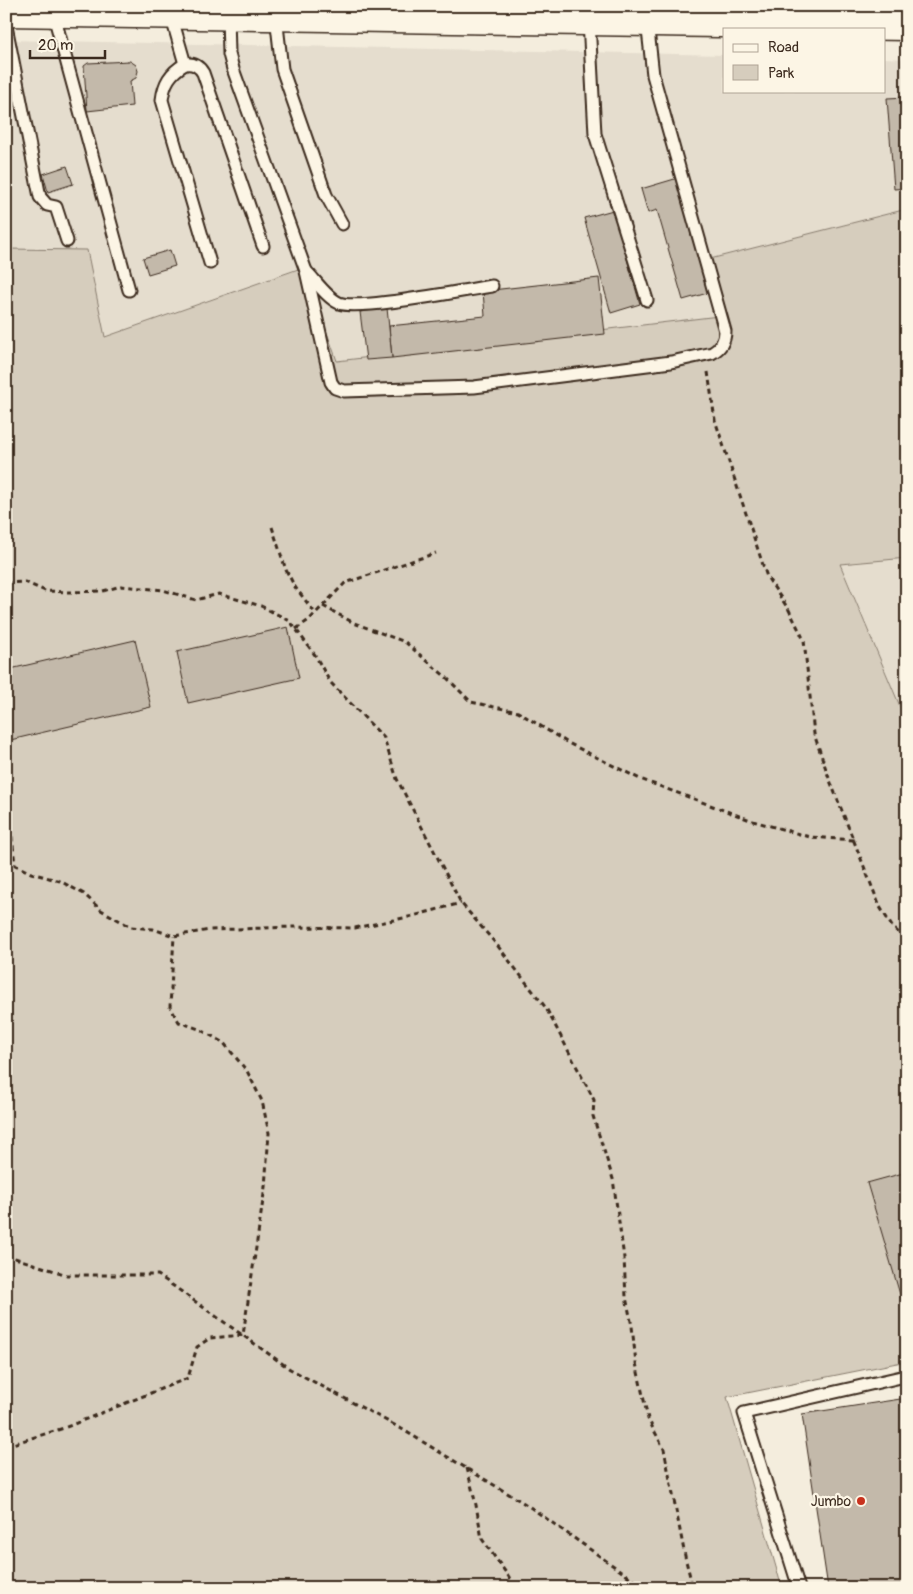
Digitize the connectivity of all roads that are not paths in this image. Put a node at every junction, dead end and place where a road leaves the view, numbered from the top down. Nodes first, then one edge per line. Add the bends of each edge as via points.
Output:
1 (6, 12) edge
2 (53, 12) junction
3 (171, 14) junction
4 (228, 15) junction
5 (276, 16) junction
6 (589, 21) junction
7 (647, 22) junction
8 (6, 26) edge
9 (907, 26) edge
10 (185, 64) junction
11 (342, 224) dead end
12 (67, 241) dead end
13 (263, 246) dead end
14 (210, 263) dead end
15 (306, 271) junction
16 (492, 286) dead end
17 (129, 290) dead end
18 (647, 300) dead end
19 (907, 1378) edge
20 (799, 1588) edge

1 - 2 main road
2 - 3 main road
2 - 17 lane
3 - 4 main road
3 - 10 lane
4 - 5 main road
4 - 15 lane via 229,54 233,69
5 - 6 main road
5 - 11 lane via 282,69 326,195
6 - 7 main road
6 - 18 lane via 595,134
7 - 9 main road
7 - 15 lane via 653,74 725,331 725,338 718,349 671,362 474,387 339,390 330,382
8 - 12 lane via 40,197 46,205 56,207
10 - 13 lane via 198,66 203,74
10 - 14 lane via 168,78 162,100
15 - 16 lane via 330,297 345,305
19 - 20 lane via 744,1413

